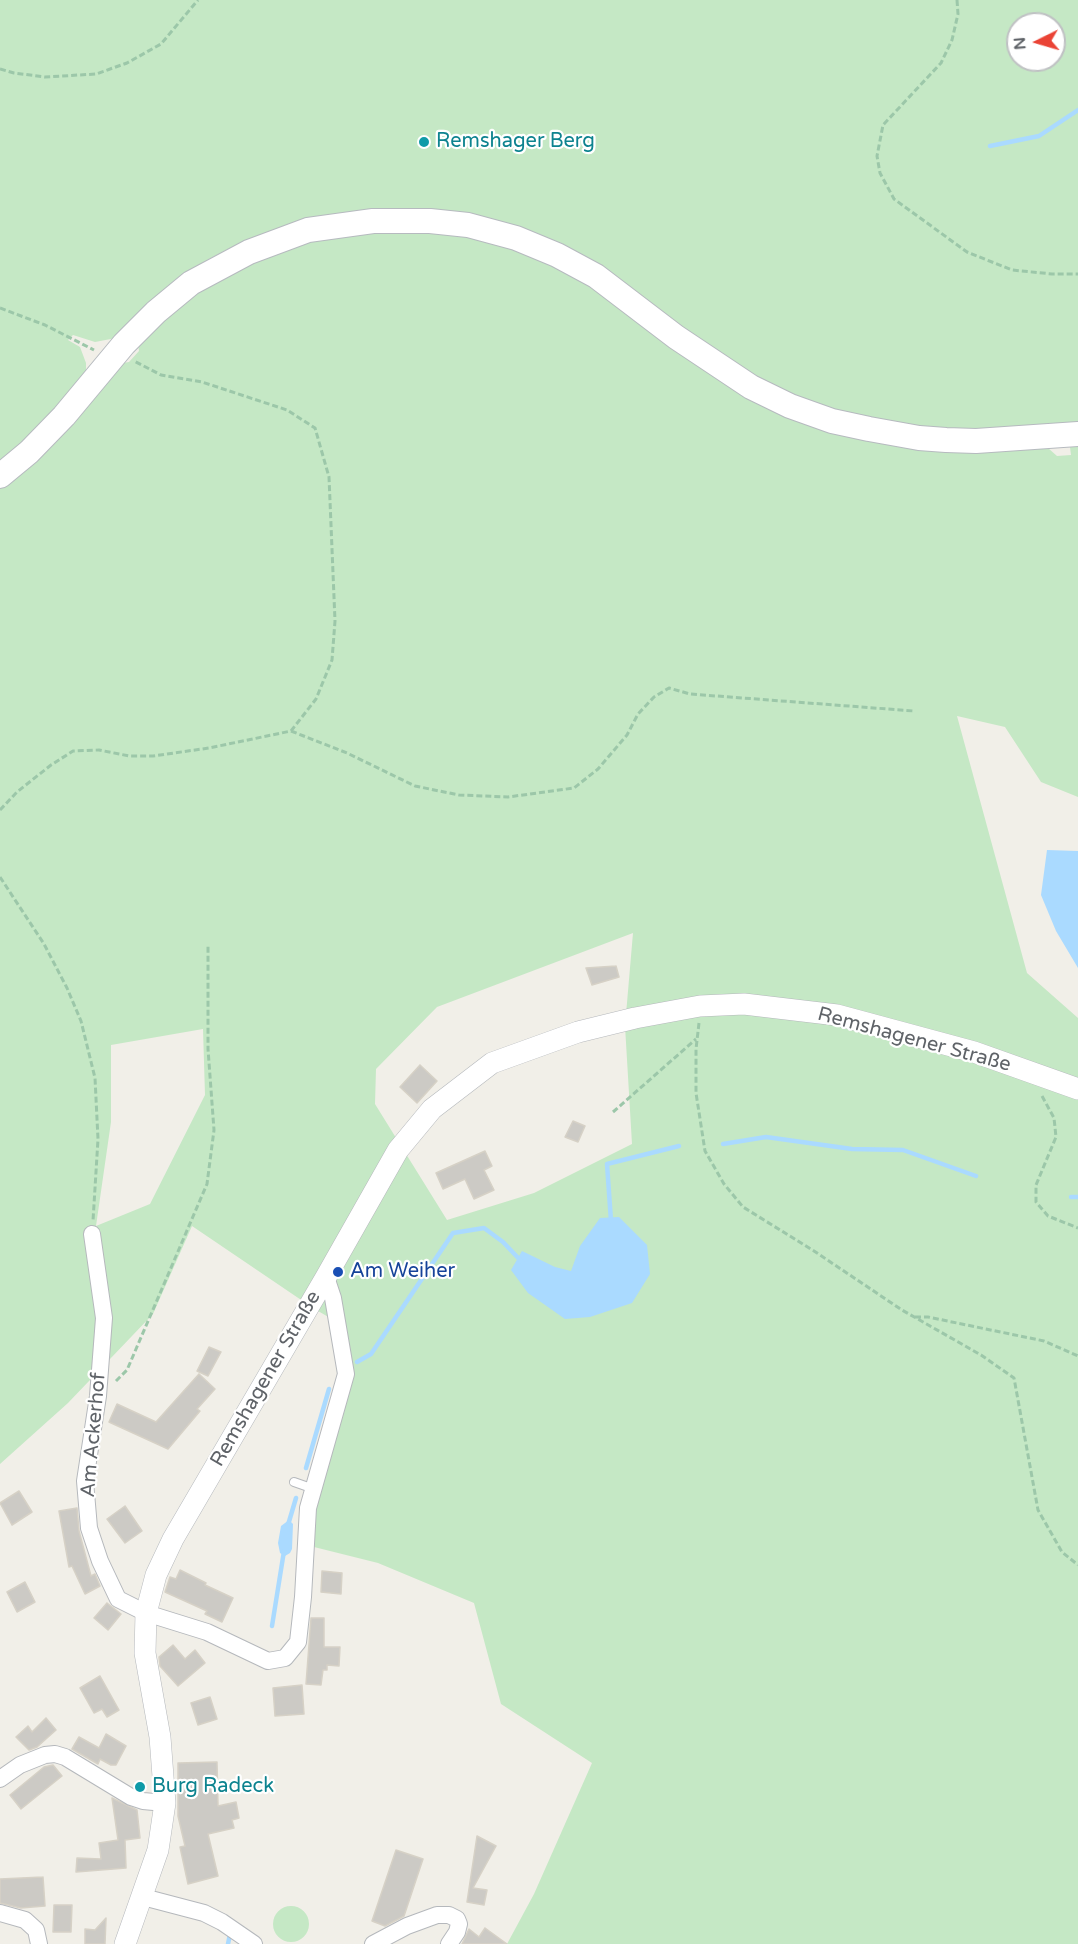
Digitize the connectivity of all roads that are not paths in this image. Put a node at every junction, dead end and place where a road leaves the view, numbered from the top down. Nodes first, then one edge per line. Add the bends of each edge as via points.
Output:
1 (1078, 434) edge
2 (0, 476) edge
3 (1078, 1089) edge
4 (92, 1234) road end
5 (327, 1276) junction
6 (294, 1482) dead end
7 (314, 1488) junction
8 (146, 1613) junction
9 (0, 1779) edge
10 (165, 1803) junction
11 (143, 1897) junction
12 (0, 1912) edge
13 (40, 1944) edge
14 (125, 1944) edge
15 (254, 1944) edge
16 (373, 1944) edge
17 (449, 1944) edge

1 - 2 main road via 946,440 832,421 752,387 676,337 596,276 557,255 516,238 468,225 373,221 308,230 249,252 191,283 156,312 64,416
3 - 5 street, Remshagener Straße via 974,1052 837,1015 744,1004 700,1006 634,1018 578,1032 492,1063 432,1109 398,1150
4 - 8 street, Am Ackerhof via 104,1318 98,1396 85,1481 89,1528 118,1599
5 - 7 street via 346,1374
5 - 8 street, Remshagener Straße via 172,1539 156,1575
6 - 7 lane
7 - 8 street via 308,1508 298,1642 285,1658 268,1661 207,1632
8 - 10 street, Remshagener Straße via 145,1653 160,1737
9 - 10 street via 20,1765 55,1754 131,1797
10 - 11 street, Remshagener Straße via 158,1850
11 - 14 street, Remshagener Straße
11 - 15 street via 204,1913
12 - 13 street via 26,1920 36,1930
16 - 17 street via 437,1915 457,1919 457,1932

